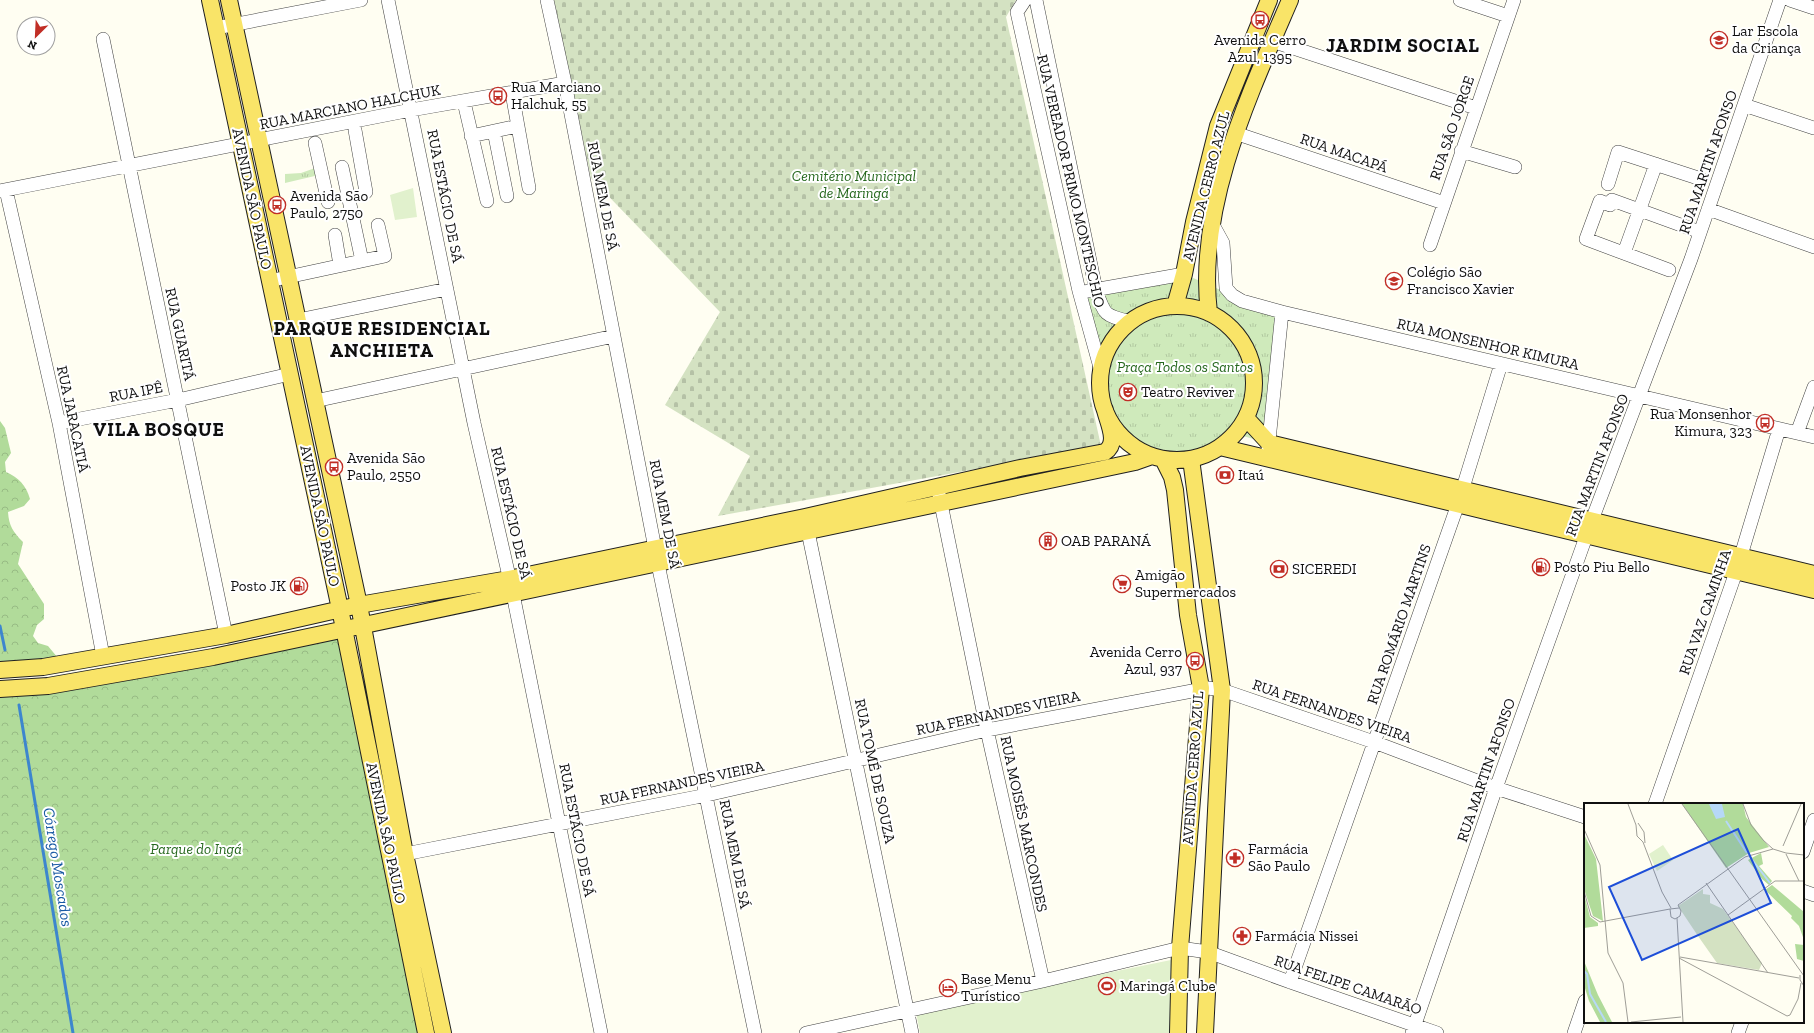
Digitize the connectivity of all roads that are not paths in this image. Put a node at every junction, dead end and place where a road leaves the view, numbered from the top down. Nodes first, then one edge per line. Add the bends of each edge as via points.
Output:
1 (210, 0) edge
2 (229, 0) edge
3 (361, 0) edge
4 (388, 0) edge
5 (547, 0) edge
6 (1025, 0) edge
7 (1036, 0) edge
8 (1269, 0) edge
9 (1290, 0) edge
10 (1460, 0) edge
11 (1514, 0) edge
12 (1780, 0) edge
13 (1790, 0) edge
14 (1814, 8) edge
15 (1508, 16) junction
16 (234, 24) junction
17 (216, 28) junction
18 (104, 39) dead end
19 (1272, 41) junction
20 (565, 83) junction
21 (512, 93) junction
22 (464, 102) junction
23 (1744, 105) junction
24 (1476, 108) junction
25 (411, 110) junction
26 (518, 126) junction
27 (1814, 128) edge
28 (355, 130) dead end
29 (494, 131) junction
30 (1235, 133) junction
31 (471, 136) junction
32 (260, 141) junction
33 (315, 143) dead end
34 (241, 144) junction
35 (1461, 151) junction
36 (361, 163) junction
37 (1656, 164) junction
38 (342, 166) junction
39 (129, 167) junction
40 (1515, 168) dead end
41 (1208, 169) junction
42 (321, 170) junction
43 (1224, 173) junction
44 (1701, 180) dead end
45 (1608, 184) dead end
46 (530, 188) dead end
47 (3, 190) edge
48 (366, 192) dead end
49 (507, 196) dead end
50 (487, 201) dead end
51 (328, 202) dead end
52 (1444, 203) junction
53 (1708, 209) junction
54 (1640, 210) junction
55 (1212, 223) junction
56 (378, 226) dead end
57 (1700, 232) junction
58 (335, 235) dead end
59 (1430, 245) dead end
60 (1814, 247) edge
61 (1624, 253) junction
62 (362, 261) junction
63 (340, 265) junction
64 (1669, 270) dead end
65 (1184, 274) junction
66 (288, 277) junction
67 (269, 281) junction
68 (447, 289) junction
69 (1096, 290) junction
70 (1079, 291) junction
71 (1175, 306) junction
72 (1282, 312) junction
73 (1209, 314) junction
74 (298, 320) junction
75 (1131, 322) junction
76 (614, 336) junction
77 (1500, 364) junction
78 (464, 369) junction
79 (1101, 371) junction
80 (290, 374) junction
81 (1814, 387) edge
82 (1640, 396) junction
83 (178, 400) junction
84 (315, 401) junction
85 (1105, 410) junction
86 (1246, 418) junction
87 (59, 423) junction
88 (1779, 429) junction
89 (1797, 433) junction
90 (1814, 437) edge
91 (1269, 443) junction
92 (1220, 447) junction
93 (1157, 457) junction
94 (1191, 459) junction
95 (1267, 459) junction
96 (937, 486) junction
97 (1460, 497) junction
98 (941, 502) junction
99 (1592, 520) junction
100 (807, 524) junction
101 (1586, 537) junction
102 (655, 548) junction
103 (658, 564) junction
104 (1738, 564) junction
105 (1814, 574) edge
106 (511, 586) junction
107 (1814, 590) edge
108 (359, 605) junction
109 (340, 609) junction
110 (363, 626) junction
111 (344, 629) junction
112 (226, 635) junction
113 (103, 656) junction
114 (0, 670) edge
115 (1201, 688) junction
116 (0, 689) edge
117 (1222, 690) junction
118 (987, 730) junction
119 (1374, 742) junction
120 (856, 760) junction
121 (1496, 788) junction
122 (707, 795) junction
123 (1655, 803) edge
124 (1584, 817) edge
125 (1814, 820) edge
126 (560, 825) junction
127 (1804, 849) edge
128 (405, 854) junction
129 (1804, 892) edge
130 (1814, 895) edge
131 (406, 935) junction
132 (1180, 948) junction
133 (1208, 952) junction
134 (431, 967) junction
135 (416, 977) junction
136 (1043, 981) junction
137 (1290, 982) junction
138 (1584, 1004) edge
139 (908, 1010) junction
140 (440, 1012) junction
141 (1742, 1023) edge
142 (1413, 1029) edge
143 (426, 1033) edge
144 (444, 1033) edge
145 (601, 1033) edge
146 (755, 1033) edge
147 (806, 1033) edge
148 (912, 1033) edge
149 (1178, 1033) edge
150 (1205, 1033) edge
151 (1437, 1033) edge
152 (1574, 1033) edge
153 (1738, 1033) edge

1 - 17 main road, AVENIDA SÃO PAULO
2 - 16 main road, AVENIDA SÃO PAULO
3 - 16 street
4 - 25 street, RUA ESTÁCIO DE SÁ
5 - 20 street, RUA MEM DE SÁ
6 - 70 street, RUA VEREADOR PRIMO MONTESCHIO via 1017,12
7 - 69 street, RUA VEREADOR PRIMO MONTESCHIO
8 - 41 main road, AVENIDA CERRO AZUL via 1218,126
9 - 19 main road, AVENIDA CERRO AZUL
10 - 15 street
11 - 15 street, RUA SÃO JORGE
12 - 23 street, RUA MARTIN AFONSO
13 - 14 street
15 - 24 street, RUA SÃO JORGE
16 - 17 street
16 - 32 main road, AVENIDA SÃO PAULO
17 - 34 main road, AVENIDA SÃO PAULO
18 - 39 street, RUA GUARITÁ
19 - 24 street
19 - 30 main road, AVENIDA CERRO AZUL
20 - 21 street, RUA MARCIANO HALCHUK
20 - 76 street, RUA MEM DE SÁ
21 - 22 street, RUA MARCIANO HALCHUK
21 - 26 street
22 - 25 street, RUA MARCIANO HALCHUK
22 - 31 street
23 - 27 street
23 - 53 street, RUA MARTIN AFONSO
24 - 35 street, RUA SÃO JORGE
25 - 32 street, RUA MARCIANO HALCHUK
25 - 68 street, RUA ESTÁCIO DE SÁ
26 - 29 street
26 - 46 street
28 - 36 street
29 - 31 street
29 - 49 street
30 - 43 main road, AVENIDA CERRO AZUL
30 - 52 street, RUA MACAPÁ
31 - 50 street
32 - 34 street, RUA MARCIANO HALCHUK
32 - 66 main road, AVENIDA SÃO PAULO
33 - 42 street
34 - 39 street, RUA MARCIANO HALCHUK
34 - 67 main road, AVENIDA SÃO PAULO
35 - 40 street
35 - 52 street, RUA SÃO JORGE
36 - 38 street
36 - 48 street
37 - 44 street
37 - 45 street via 1618,152
37 - 54 street
38 - 42 street
38 - 62 street
39 - 47 street, RUA MARCIANO HALCHUK
39 - 83 street, RUA GUARITÁ
41 - 43 main road
41 - 65 main road, AVENIDA CERRO AZUL
42 - 51 street
43 - 55 main road, AVENIDA CERRO AZUL
47 - 87 street, RUA JARACATIÁ
52 - 59 street, RUA SÃO JORGE
53 - 57 street, RUA MARTIN AFONSO
53 - 60 street
54 - 57 street
54 - 61 street
54 - 61 street via 1612,200 1610,205 1600,201 1586,239
55 - 72 street, RUA MONSENHOR KIMURA via 1223,243 1226,288 1242,301
55 - 73 main road, AVENIDA CERRO AZUL via 1206,294
56 - 62 street via 385,256
57 - 82 street, RUA MARTIN AFONSO
58 - 63 street
61 - 64 street
62 - 63 street
63 - 66 street
65 - 69 street
65 - 71 main road, AVENIDA CERRO AZUL
66 - 67 street
66 - 74 main road, AVENIDA SÃO PAULO
67 - 80 main road, AVENIDA SÃO PAULO
68 - 74 street
68 - 78 street, RUA ESTÁCIO DE SÁ
69 - 70 street
69 - 75 street, RUA VEREADOR PRIMO MONTESCHIO via 1103,312 1110,317
70 - 79 street, RUA VEREADOR PRIMO MONTESCHIO
71 - 73 main road via 1201,310
71 - 75 main road via 1150,311
72 - 77 street, RUA MONSENHOR KIMURA
72 - 91 street
73 - 86 main road via 1226,324 1240,340 1250,358 1254,385 1253,399
74 - 84 main road, AVENIDA SÃO PAULO
75 - 79 main road via 1117,335 1106,352
76 - 78 street
76 - 102 street, RUA MEM DE SÁ
77 - 82 street, RUA MONSENHOR KIMURA
77 - 97 street, RUA ROMÁRIO MARTINS
78 - 84 street
78 - 106 street, RUA ESTÁCIO DE SÁ
79 - 85 main road via 1100,391
80 - 83 street, RUA IPÊ
80 - 109 main road, AVENIDA SÃO PAULO
81 - 89 street
82 - 88 street, RUA MONSENHOR KIMURA
82 - 99 street, RUA MARTIN AFONSO
83 - 87 street, RUA IPÊ
83 - 112 street, RUA GUARITÁ
84 - 108 main road, AVENIDA SÃO PAULO
85 - 93 main road via 1116,430 1132,445
85 - 96 main road via 1113,442 1110,449 1105,452
86 - 91 main road
86 - 92 main road via 1235,434
87 - 113 street, RUA JARACATIÁ
88 - 89 street, RUA MONSENHOR KIMURA
88 - 104 street, RUA VAZ CAMINHA
89 - 90 street, RUA MONSENHOR KIMURA
91 - 95 street
91 - 97 main road
92 - 94 main road
92 - 95 main road
93 - 94 main road
93 - 98 main road
93 - 115 main road, AVENIDA CERRO AZUL via 1172,477 1175,490 1188,615
94 - 117 main road, AVENIDA CERRO AZUL
95 - 97 main road
96 - 98 street, RUA MOISÉS MARCONDES
96 - 100 main road
97 - 99 main road
97 - 101 main road
97 - 119 street, RUA ROMÁRIO MARTINS
98 - 100 main road
98 - 118 street, RUA MOISÉS MARCONDES
99 - 101 street, RUA MARTIN AFONSO
99 - 104 main road
100 - 102 main road
100 - 103 main road
100 - 120 street, RUA TOMÉ DE SOUZA
101 - 104 main road
101 - 121 street, RUA MARTIN AFONSO
102 - 103 street, RUA MEM DE SÁ
102 - 106 main road
103 - 106 main road
103 - 122 street, RUA MEM DE SÁ
104 - 105 main road
104 - 107 main road
104 - 123 street, RUA VAZ CAMINHA
106 - 108 main road
106 - 110 main road
106 - 126 street, RUA ESTÁCIO DE SÁ
108 - 109 main road
108 - 110 main road, AVENIDA SÃO PAULO
109 - 111 main road, AVENIDA SÃO PAULO
109 - 112 main road
110 - 111 main road
110 - 128 main road, AVENIDA SÃO PAULO
111 - 116 main road via 121,674 48,686
111 - 131 main road, AVENIDA SÃO PAULO
112 - 113 main road
113 - 114 main road via 43,667
115 - 117 street, RUA FERNANDES VIEIRA
115 - 118 street, RUA FERNANDES VIEIRA
115 - 132 main road, AVENIDA CERRO AZUL
117 - 119 street, RUA FERNANDES VIEIRA
117 - 133 main road, AVENIDA CERRO AZUL
118 - 120 street, RUA FERNANDES VIEIRA
118 - 136 street, RUA MOISÉS MARCONDES
119 - 121 street, RUA FERNANDES VIEIRA
119 - 137 street, RUA ROMÁRIO MARTINS
120 - 122 street, RUA FERNANDES VIEIRA
120 - 139 street, RUA TOMÉ DE SOUZA
121 - 124 street, RUA FERNANDES VIEIRA
121 - 142 street, RUA MARTIN AFONSO
122 - 126 street, RUA FERNANDES VIEIRA
122 - 146 street, RUA MEM DE SÁ
125 - 127 street
126 - 128 street, RUA FERNANDES VIEIRA
126 - 145 street, RUA ESTÁCIO DE SÁ
128 - 134 main road, AVENIDA SÃO PAULO
129 - 130 street
131 - 134 main road via 416,958
131 - 135 main road, AVENIDA SÃO PAULO
132 - 133 street, RUA FELIPE CAMARÃO
132 - 136 street, RUA FELIPE CAMARÃO
132 - 149 main road, AVENIDA CERRO AZUL
133 - 137 street, RUA FELIPE CAMARÃO
133 - 150 main road, AVENIDA CERRO AZUL
134 - 140 main road, AVENIDA SÃO PAULO
135 - 140 main road via 428,980 433,1003
135 - 143 main road, AVENIDA SÃO PAULO
136 - 139 street, RUA FELIPE CAMARÃO
137 - 142 street, RUA FELIPE CAMARÃO
138 - 152 street
139 - 147 street, RUA FELIPE CAMARÃO
139 - 148 street, RUA TOMÉ DE SOUZA
140 - 144 main road, AVENIDA SÃO PAULO
141 - 153 street
142 - 151 street, RUA FELIPE CAMARÃO

